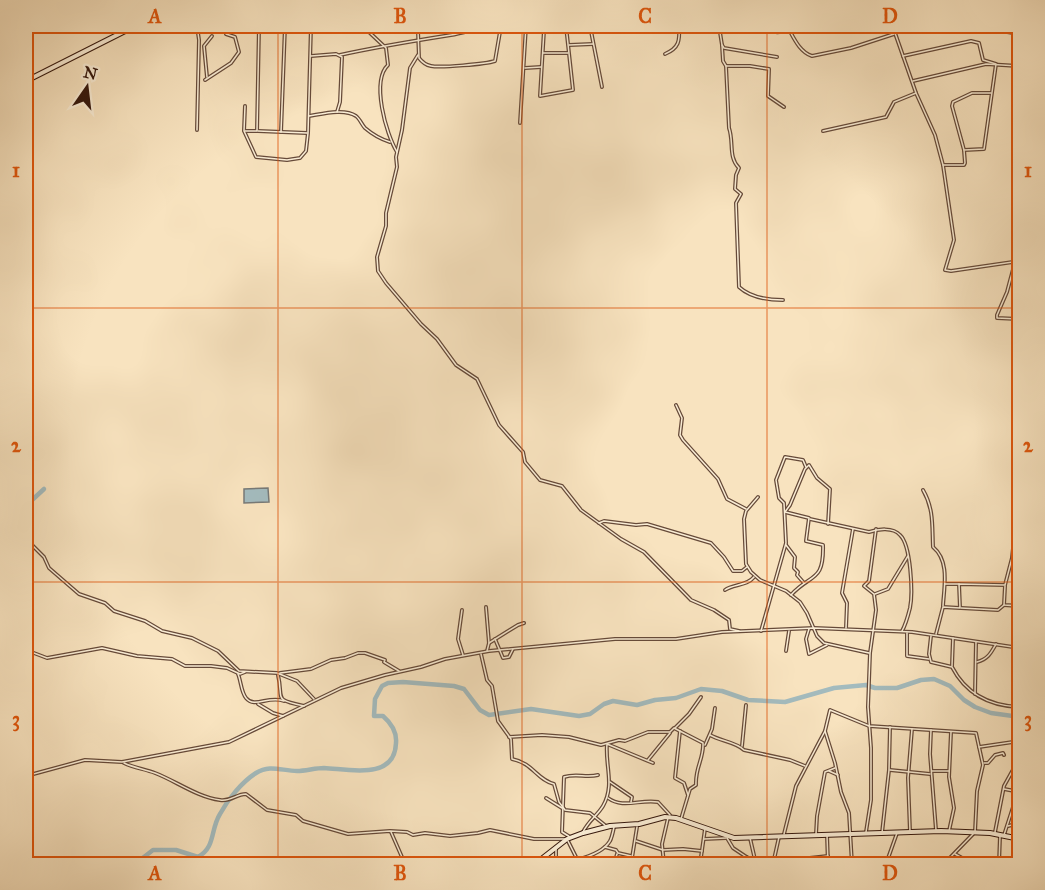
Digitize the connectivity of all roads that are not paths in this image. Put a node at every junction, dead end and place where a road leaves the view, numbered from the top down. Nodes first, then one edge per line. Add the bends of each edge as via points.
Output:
1 (135, 26) edge
2 (197, 26) edge
3 (224, 26) edge
4 (259, 26) edge
5 (285, 26) edge
6 (311, 26) edge
7 (368, 26) edge
8 (415, 26) edge
9 (501, 26) edge
10 (526, 26) edge
11 (566, 26) edge
12 (590, 26) edge
13 (616, 26) edge
14 (679, 26) edge
15 (718, 26) edge
16 (756, 26) edge
17 (787, 26) edge
18 (808, 26) edge
19 (912, 26) edge
20 (982, 26) edge
21 (900, 27) edge
22 (591, 29) junction
23 (544, 30) dead end
24 (790, 30) junction
25 (895, 33) junction
26 (1020, 34) edge
27 (212, 36) dead end
28 (417, 40) junction
29 (594, 44) junction
30 (568, 45) junction
31 (722, 45) junction
32 (383, 46) junction
33 (542, 53) junction
34 (569, 53) junction
35 (664, 54) dead end
36 (339, 55) junction
37 (418, 55) junction
38 (310, 56) junction
39 (777, 57) dead end
40 (902, 57) junction
41 (996, 64) junction
42 (726, 66) junction
43 (1020, 66) edge
44 (542, 67) junction
45 (524, 68) junction
46 (26, 81) edge
47 (912, 82) junction
48 (602, 87) dead end
49 (916, 93) junction
50 (992, 93) junction
51 (245, 106) dead end
52 (784, 107) dead end
53 (337, 113) junction
54 (308, 116) junction
55 (520, 123) dead end
56 (197, 130) dead end
57 (823, 130) dead end
58 (244, 131) junction
59 (257, 131) junction
60 (281, 132) junction
61 (308, 133) junction
62 (390, 142) junction
63 (964, 150) junction
64 (397, 152) junction
65 (942, 165) junction
66 (1016, 261) junction
67 (1020, 261) edge
68 (783, 300) dead end
69 (1020, 319) edge
70 (676, 405) dead end
71 (806, 466) junction
72 (923, 490) dead end
73 (758, 497) dead end
74 (747, 510) junction
75 (785, 512) junction
76 (809, 518) junction
77 (599, 523) junction
78 (828, 524) junction
79 (853, 529) junction
80 (876, 529) junction
81 (1015, 530) dead end
82 (26, 539) edge
83 (785, 544) junction
84 (1014, 548) junction
85 (1020, 549) edge
86 (908, 556) junction
87 (748, 566) junction
88 (755, 577) junction
89 (804, 583) junction
90 (945, 584) junction
91 (959, 584) junction
92 (1005, 585) junction
93 (775, 586) junction
94 (725, 590) dead end
95 (874, 594) junction
96 (791, 595) junction
97 (1005, 605) junction
98 (1020, 606) edge
99 (486, 607) dead end
100 (943, 607) junction
101 (960, 608) junction
102 (462, 610) dead end
103 (524, 623) dead end
104 (810, 628) junction
105 (814, 628) junction
106 (846, 628) junction
107 (789, 630) junction
108 (874, 631) junction
109 (761, 632) junction
110 (902, 632) junction
111 (907, 632) junction
112 (741, 633) junction
113 (931, 635) junction
114 (936, 635) junction
115 (953, 638) junction
116 (494, 639) junction
117 (976, 641) junction
118 (489, 643) junction
119 (996, 644) junction
120 (828, 645) junction
121 (1020, 648) edge
122 (513, 649) junction
123 (26, 650) edge
124 (501, 650) junction
125 (487, 651) junction
126 (786, 651) dead end
127 (481, 652) junction
128 (870, 653) junction
129 (464, 655) junction
130 (929, 659) junction
131 (976, 662) junction
132 (952, 667) junction
133 (236, 671) junction
134 (245, 672) junction
135 (400, 672) junction
136 (277, 673) junction
137 (975, 694) junction
138 (701, 697) dead end
139 (315, 699) junction
140 (285, 702) junction
141 (257, 703) junction
142 (746, 705) dead end
143 (305, 706) junction
144 (1020, 707) edge
145 (715, 708) dead end
146 (284, 716) junction
147 (869, 726) junction
148 (890, 726) junction
149 (674, 728) junction
150 (912, 728) junction
151 (931, 729) junction
152 (680, 731) junction
153 (825, 731) junction
154 (951, 731) junction
155 (670, 732) junction
156 (710, 735) junction
157 (509, 737) junction
158 (1020, 741) edge
159 (607, 744) junction
160 (704, 746) junction
161 (741, 747) junction
162 (979, 747) junction
163 (1004, 755) dead end
164 (1020, 757) edge
165 (648, 760) junction
166 (122, 762) junction
167 (653, 763) dead end
168 (983, 763) junction
169 (805, 766) junction
170 (837, 768) junction
171 (828, 770) junction
172 (889, 770) junction
173 (932, 771) junction
174 (950, 771) junction
175 (909, 772) junction
176 (931, 774) junction
177 (598, 775) dead end
178 (838, 775) junction
179 (26, 776) edge
180 (610, 782) junction
181 (1003, 789) junction
182 (1020, 793) edge
183 (688, 796) junction
184 (546, 798) dead end
185 (607, 798) junction
186 (631, 802) junction
187 (562, 808) junction
188 (594, 815) junction
189 (669, 817) junction
190 (681, 819) junction
191 (1020, 823) edge
192 (615, 825) junction
193 (637, 825) junction
194 (607, 826) junction
195 (1008, 826) junction
196 (705, 828) junction
197 (390, 831) junction
198 (936, 831) junction
199 (949, 831) junction
200 (897, 832) junction
201 (910, 832) junction
202 (975, 832) junction
203 (583, 833) junction
204 (850, 833) junction
205 (866, 833) junction
206 (882, 833) junction
207 (827, 834) junction
208 (994, 834) junction
209 (816, 835) junction
210 (781, 836) junction
211 (1002, 836) junction
212 (750, 837) junction
213 (729, 838) junction
214 (569, 839) junction
215 (703, 839) junction
216 (1020, 839) edge
217 (636, 841) junction
218 (604, 847) junction
219 (556, 848) junction
220 (663, 850) junction
221 (702, 851) junction
222 (618, 853) junction
223 (954, 854) junction
224 (632, 856) junction
225 (828, 856) junction
226 (747, 857) junction
227 (577, 859) junction
228 (796, 861) junction
229 (556, 862) junction
230 (537, 863) edge
231 (755, 863) edge
232 (773, 863) edge
233 (989, 863) dead end
234 (405, 864) edge
235 (614, 864) edge
236 (631, 864) edge
237 (664, 864) edge
238 (700, 864) edge
239 (744, 864) edge
240 (794, 864) edge
241 (828, 864) edge
242 (852, 864) edge
243 (886, 864) edge
244 (944, 864) edge
245 (999, 864) edge

1 - 46 street
2 - 56 street
3 - 27 street via 226,34 235,37 239,52 231,63 206,79 204,46
4 - 59 street
5 - 60 street
6 - 38 street
7 - 32 street
8 - 28 street
9 - 28 street
9 - 37 street via 496,58 489,64 429,66
10 - 45 street
11 - 30 street
12 - 22 street
13 - 22 street
14 - 35 street via 679,44
15 - 31 street
16 - 24 street via 776,33
17 - 24 street
18 - 24 street
19 - 21 street
20 - 26 street
21 - 25 street
22 - 29 street
23 - 33 street
24 - 25 street via 800,47 812,56
25 - 40 street
28 - 32 street
28 - 37 street
29 - 30 street
29 - 48 street
30 - 34 street
31 - 39 street
31 - 42 street
32 - 36 street
32 - 62 street via 388,62 381,99
33 - 34 street
33 - 44 street
34 - 44 street via 573,90 540,96
36 - 38 street
36 - 53 street via 343,62
37 - 64 street via 410,68
38 - 54 street
40 - 41 street via 971,41 979,43 983,60
40 - 47 street
41 - 43 street
41 - 47 street
41 - 50 street
42 - 52 street via 769,69 768,96
42 - 68 street via 732,160 739,168 735,189 741,194 736,203 739,287 765,299
44 - 45 street
45 - 55 street
47 - 49 street
49 - 57 street via 894,102 886,117
49 - 65 street via 935,135
50 - 63 street via 984,149
50 - 63 street via 972,93 953,102
51 - 58 street
53 - 54 street
53 - 62 street via 357,117 366,129
54 - 61 street
58 - 59 street
58 - 61 street via 256,157 276,159 300,158 306,151
59 - 60 street
60 - 61 street
62 - 64 street
63 - 65 street via 964,165
64 - 77 street via 386,226 377,257 378,270 459,368 478,380 499,425 523,452 535,475 562,486 581,510
65 - 66 street via 954,240 945,270
66 - 67 street
66 - 69 street via 997,315 1001,319
70 - 74 street via 682,418 683,441 718,479 727,499
71 - 75 street
71 - 75 street via 803,460 784,457 776,480
71 - 78 street via 830,489
72 - 90 street via 931,506 933,547 940,554
73 - 74 street
74 - 87 street via 744,519
75 - 76 street
75 - 83 street
76 - 78 street
76 - 89 street via 806,541 823,545 823,561 814,579
77 - 87 street via 647,524 698,538 711,543 733,571
77 - 112 street via 645,552 691,600 714,610 729,620 730,629
78 - 79 street
79 - 80 street
79 - 106 street via 842,593 847,603
80 - 86 street via 902,536
80 - 95 street via 869,581 864,586
81 - 84 street
82 - 133 street via 49,568 79,594 162,631 192,638 218,651
83 - 89 street via 795,557 794,568
83 - 93 street
84 - 85 street
84 - 92 street
86 - 95 street via 888,589
86 - 110 street via 911,602
87 - 88 street
88 - 93 street
88 - 94 street
89 - 96 street
90 - 91 street
90 - 100 street
91 - 92 street
91 - 101 street
92 - 97 street
93 - 96 street
93 - 109 street
95 - 108 street
96 - 105 street via 804,607
97 - 98 street
97 - 101 street via 998,610
99 - 118 street
100 - 101 street
100 - 114 street
102 - 129 street via 458,639
103 - 116 street
104 - 105 street
104 - 107 street
104 - 120 street via 806,639 808,654
105 - 106 street
105 - 120 street
106 - 108 street
107 - 109 street
107 - 126 street
108 - 110 street
108 - 128 street
109 - 112 street
110 - 111 street
111 - 113 street
111 - 130 street via 907,656
112 - 122 street
113 - 114 street
113 - 130 street
114 - 115 street
115 - 117 street
115 - 132 street
116 - 118 street
116 - 124 street
117 - 119 street
117 - 131 street
118 - 125 street
119 - 121 street
119 - 131 street via 984,660
120 - 128 street
122 - 124 street
122 - 124 street via 506,658
123 - 133 street via 47,658 102,648 172,659 185,666 210,665
124 - 125 street
125 - 127 street
127 - 129 street
127 - 157 street via 498,721
128 - 147 street
129 - 135 street
130 - 132 street
131 - 137 street
132 - 137 street via 959,680
133 - 134 street
133 - 134 street
133 - 141 street via 246,699
134 - 136 street
135 - 136 street via 385,660 358,653 316,668
135 - 139 street
136 - 139 street via 297,681
136 - 140 street via 280,696
137 - 144 street via 995,703
138 - 149 street
139 - 143 street
140 - 141 street via 267,699
140 - 143 street
141 - 146 street
142 - 161 street
143 - 146 street
145 - 156 street
146 - 166 street via 229,742
147 - 148 street
147 - 153 street via 830,710
147 - 205 street via 871,800
148 - 150 street
148 - 172 street
149 - 152 street
149 - 155 street
150 - 151 street
150 - 175 street
151 - 154 street
151 - 173 street
152 - 160 street
152 - 183 street via 675,778 684,783
153 - 169 street
153 - 170 street
154 - 162 street via 975,733
154 - 174 street
155 - 159 street via 648,732
155 - 165 street
156 - 160 street
156 - 161 street
157 - 159 street via 542,735
157 - 187 street via 512,759 529,765 554,784
158 - 162 street
159 - 165 street
159 - 180 street
160 - 183 street via 695,773 696,785
161 - 169 street
162 - 168 street
163 - 168 street via 995,755
164 - 181 street
165 - 167 street
166 - 179 street via 85,760
166 - 197 street via 215,799 229,801 246,794 267,810 296,815 303,821 348,834
168 - 202 street
169 - 210 street
170 - 171 street
170 - 178 street
171 - 178 street
171 - 209 street
172 - 175 street
172 - 206 street
173 - 174 street
173 - 176 street
174 - 199 street via 954,808
175 - 176 street
175 - 201 street
176 - 198 street
177 - 187 street via 564,777
178 - 204 street via 849,813
180 - 185 street
180 - 186 street via 632,797
181 - 182 street
181 - 208 street
182 - 195 street
183 - 190 street
184 - 187 street
185 - 186 street via 620,804
185 - 188 street
186 - 189 street via 658,802
187 - 188 street
187 - 214 street via 562,832
188 - 194 street
188 - 203 street
189 - 190 street
189 - 193 street
189 - 220 street
190 - 196 street
191 - 195 street
192 - 193 street
192 - 194 street
192 - 218 street
193 - 217 street
194 - 203 street
195 - 211 street
196 - 213 street
196 - 215 street
197 - 214 street via 450,836 490,830 534,839
197 - 234 street
198 - 199 street
198 - 201 street
199 - 202 street
200 - 201 street
200 - 206 street
200 - 243 street
202 - 208 street
202 - 223 street
203 - 214 street
204 - 205 street
204 - 207 street
204 - 242 street
205 - 206 street
207 - 209 street
207 - 225 street
208 - 211 street
209 - 210 street
210 - 212 street
210 - 232 street
211 - 216 street
211 - 245 street
212 - 213 street
212 - 231 street
213 - 215 street
213 - 226 street via 732,848
214 - 219 street
214 - 227 street
215 - 221 street
217 - 220 street
217 - 224 street
218 - 222 street
218 - 227 street via 597,854
219 - 229 street
219 - 230 street
220 - 221 street
220 - 237 street
221 - 238 street
222 - 224 street
222 - 235 street
223 - 233 street via 971,863
223 - 244 street
224 - 236 street
225 - 228 street
225 - 241 street
226 - 231 street
226 - 239 street
227 - 229 street
228 - 232 street
228 - 240 street
229 - 230 street

